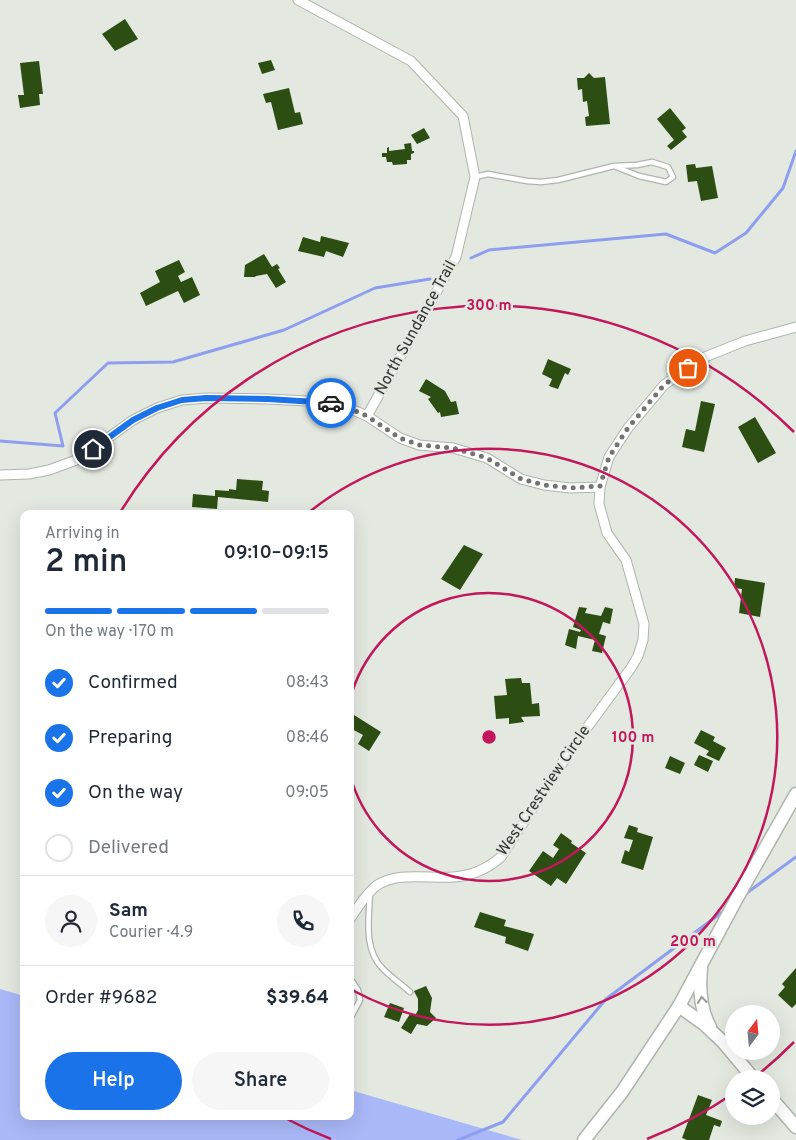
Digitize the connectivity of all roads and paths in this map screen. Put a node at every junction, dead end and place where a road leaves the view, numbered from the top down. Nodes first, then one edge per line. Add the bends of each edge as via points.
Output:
1 (298, 0) edge
2 (614, 166) junction
3 (475, 177) junction
4 (796, 327) edge
5 (367, 416) junction
6 (0, 475) edge
7 (600, 486) junction
8 (796, 794) edge
9 (370, 892) junction
10 (354, 914) edge
11 (702, 964) junction
12 (354, 984) edge
13 (410, 992) dead end
14 (679, 1006) junction
15 (354, 1013) edge
16 (714, 1034) junction
17 (746, 1070) edge
18 (780, 1108) edge
19 (796, 1127) edge
20 (584, 1140) edge

1 - 3 street, North Sundance Trail via 411,62 463,116
2 - 2 lane via 666,182 673,177 668,168 652,162
2 - 3 lane via 541,182 488,174
3 - 5 street, North Sundance Trail via 456,257
4 - 7 street, West Crestview Circle via 745,341 700,359 664,385 628,428 609,457
5 - 6 street via 326,402 182,400 133,420 79,459 49,470
5 - 7 street via 400,438 419,445 453,448 487,458 521,479 570,488
7 - 9 street, West Crestview Circle via 599,504 607,533 626,560 644,624 638,656 572,748 502,857 489,867 465,876 390,880
8 - 11 street
9 - 10 street, West Crestview Circle
9 - 13 lane via 368,927 374,956 382,968
11 - 14 street
16 -> 11 street via 703,1014
12 - 15 lane via 360,1000
14 - 16 street
14 - 20 street via 622,1092
16 - 17 street
18 - 19 street

